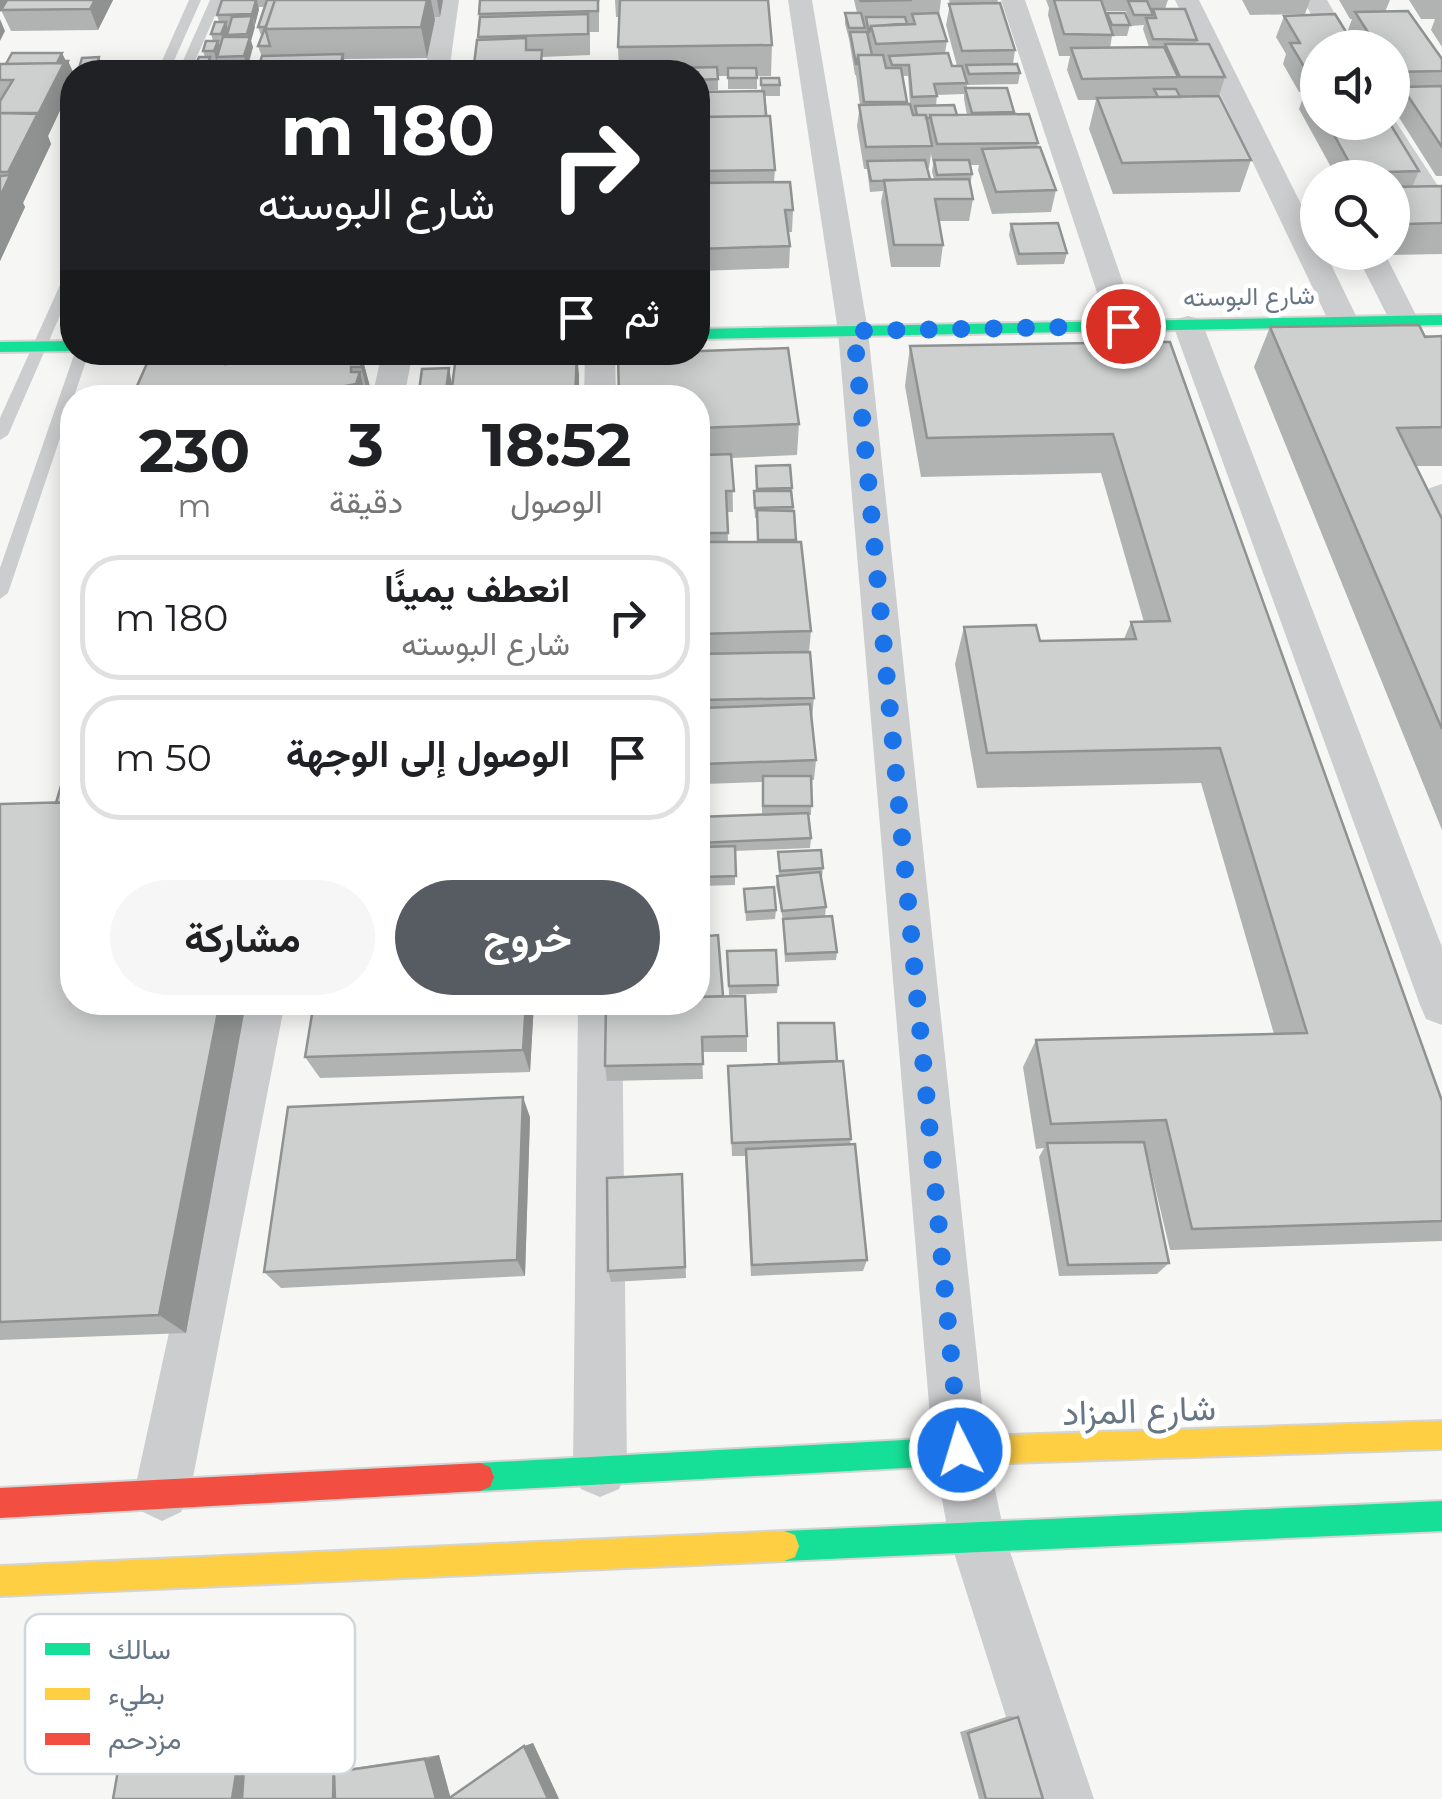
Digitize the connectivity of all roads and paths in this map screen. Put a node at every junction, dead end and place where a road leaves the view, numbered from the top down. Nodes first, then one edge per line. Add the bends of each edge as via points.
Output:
1 (195, 0) edge
2 (216, 0) edge
3 (447, 0) edge
4 (800, 0) edge
5 (1013, 0) edge
6 (1187, 0) edge
7 (1315, 0) edge
8 (1332, 30) edge
9 (168, 60) edge
10 (189, 60) edge
11 (439, 60) edge
12 (1397, 140) edge
13 (1439, 207) edge
14 (1410, 208) edge
15 (1378, 270) edge
16 (60, 301) edge
17 (1442, 320) edge
18 (1404, 321) junction
19 (1344, 322) junction
20 (1188, 325) junction
21 (1123, 326) junction
22 (854, 331) junction
23 (710, 334) edge
24 (40, 346) junction
25 (60, 346) edge
26 (0, 347) edge
27 (60, 417) edge
28 (0, 436) edge
29 (1442, 496) edge
30 (1442, 520) edge
31 (0, 593) edge
32 (1442, 1005) edge
33 (260, 1015) edge
34 (600, 1015) edge
35 (1442, 1435) edge
36 (960, 1450) junction
37 (600, 1470) junction
38 (162, 1493) junction
39 (0, 1503) edge
40 (1442, 1516) edge
41 (977, 1537) junction
42 (0, 1582) edge
43 (1063, 1799) edge

1 - 9 lane
2 - 10 lane
3 - 11 street
4 - 22 street
5 - 21 street
6 - 19 street
7 - 8 street
12 - 13 street
13 - 14 street
15 - 18 street
16 - 24 lane
17 - 18 street, شارع البوسته
18 - 19 street, شارع البوسته
19 - 20 street, شارع البوسته
20 - 21 street, شارع البوسته
20 - 32 street
21 - 22 street, شارع البوسته
22 - 23 street, شارع البوسته
22 - 36 street
24 - 25 street
24 - 26 street
24 - 28 lane
27 - 31 lane
29 - 30 street via 1435,500
33 - 38 street
34 - 37 street
35 - 36 street, شارع المزاد
36 - 37 street, شارع المزاد
36 - 41 street
37 - 38 street, شارع المزاد
38 - 39 street, شارع المزاد
40 - 41 street
41 - 42 street
41 - 43 street

